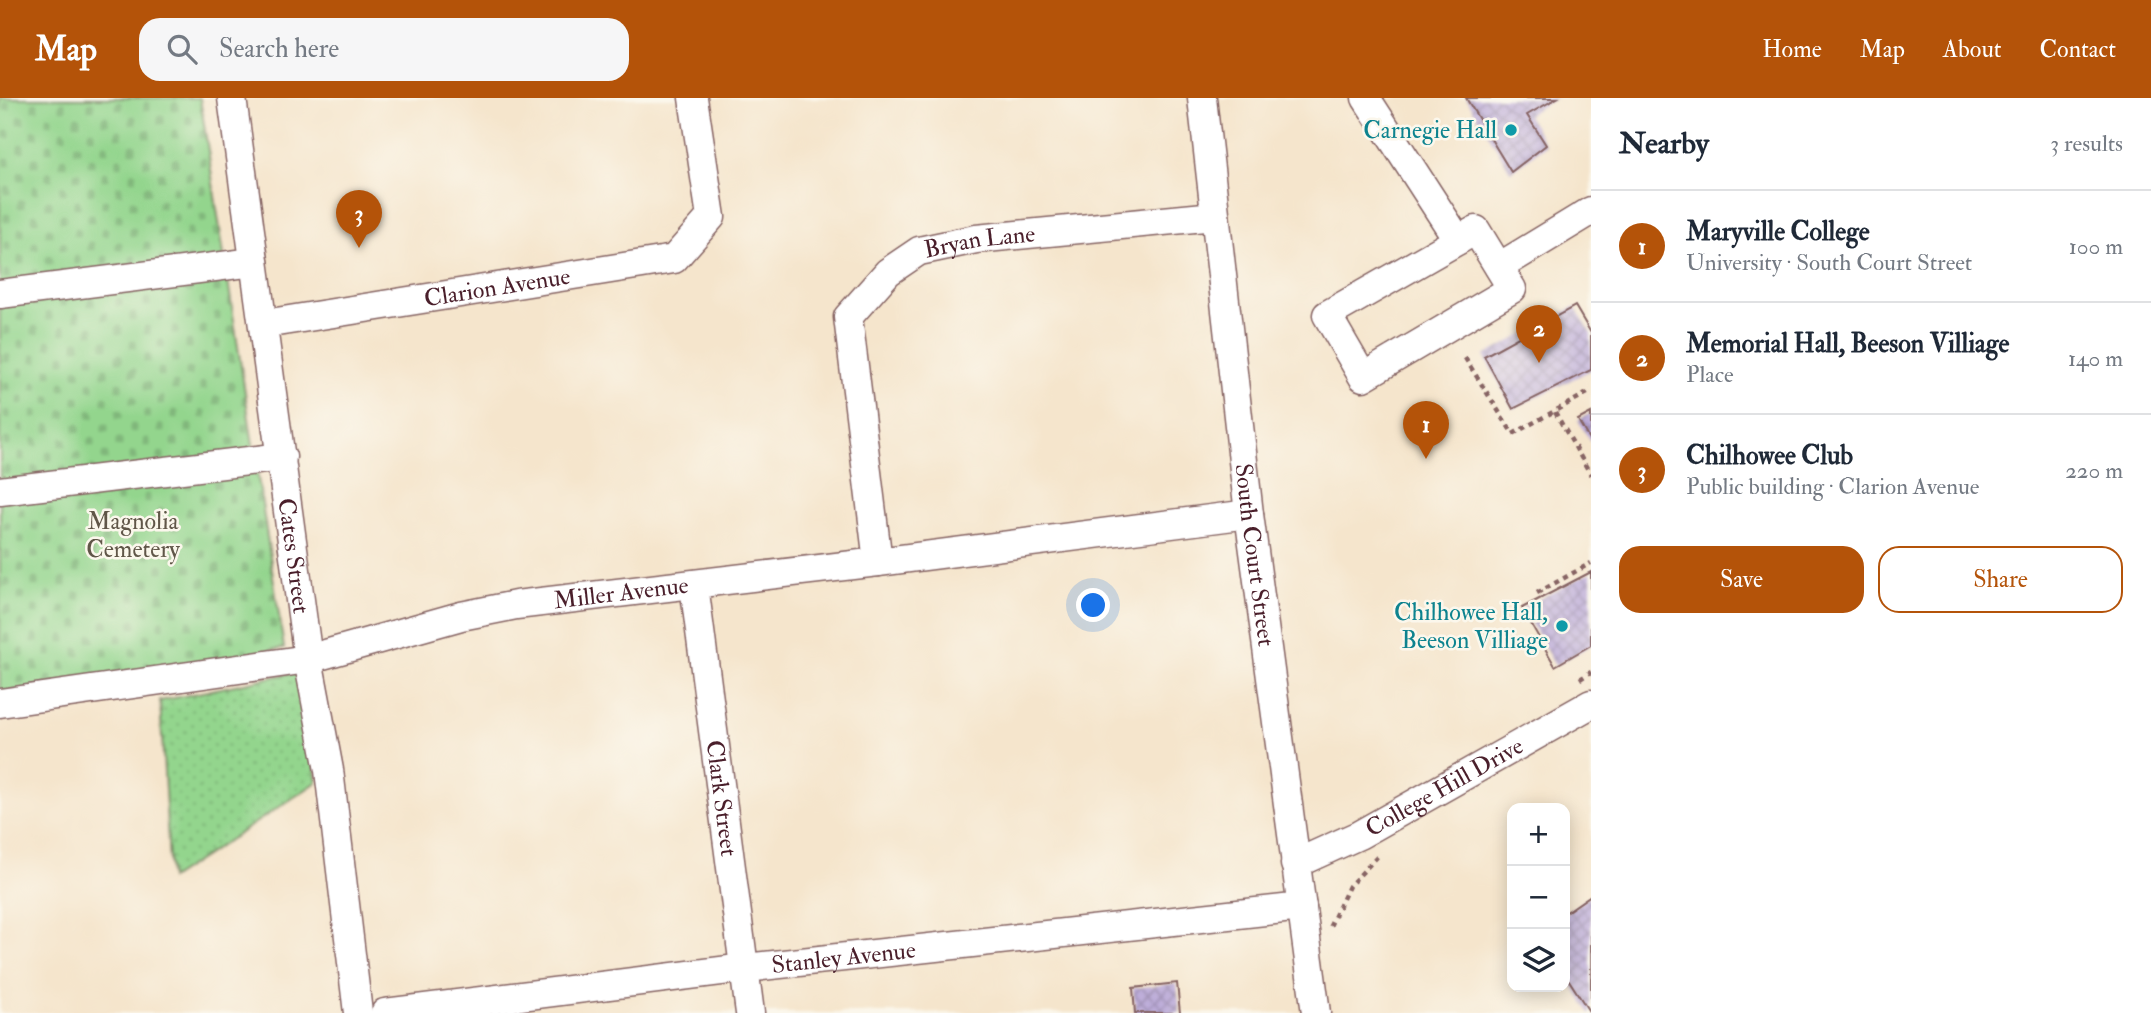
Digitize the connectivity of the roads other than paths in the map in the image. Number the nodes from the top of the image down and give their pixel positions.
1 (232, 98) edge
2 (693, 98) edge
3 (1202, 98) edge
4 (1366, 98) edge
5 (1591, 211) edge
6 (1215, 216) junction
7 (1458, 240) junction
8 (254, 262) junction
9 (1499, 267) junction
10 (0, 295) edge
11 (264, 324) junction
12 (282, 457) junction
13 (0, 491) edge
14 (1249, 514) junction
15 (878, 562) junction
16 (694, 585) junction
17 (308, 659) junction
18 (0, 703) edge
19 (1591, 704) edge
20 (1295, 864) junction
21 (1304, 920) junction
22 (745, 968) junction
23 (358, 1013) edge
24 (385, 1013) edge
25 (750, 1013) edge
26 (1316, 1013) edge

1 - 8 street, Cates Street
2 - 11 street, Clarion Avenue
3 - 6 street, South Court Street
4 - 7 street
5 - 9 street
6 - 14 street, South Court Street
6 - 15 street, Bryan Lane
7 - 9 street
7 - 9 street
8 - 10 street
8 - 11 street, Cates Street
11 - 12 street, Cates Street
12 - 13 street
12 - 17 street, Cates Street
14 - 15 street, Miller Avenue
14 - 20 street, South Court Street
15 - 16 street, Miller Avenue
16 - 17 street, Miller Avenue
16 - 22 street, Clark Street
17 - 18 street, Miller Avenue
17 - 23 street, Cates Street
19 - 20 street, College Hill Drive
20 - 21 street, South Court Street
21 - 22 street, Stanley Avenue
21 - 26 street, South Court Street
22 - 24 street, Stanley Avenue
22 - 25 street, Clark Street

